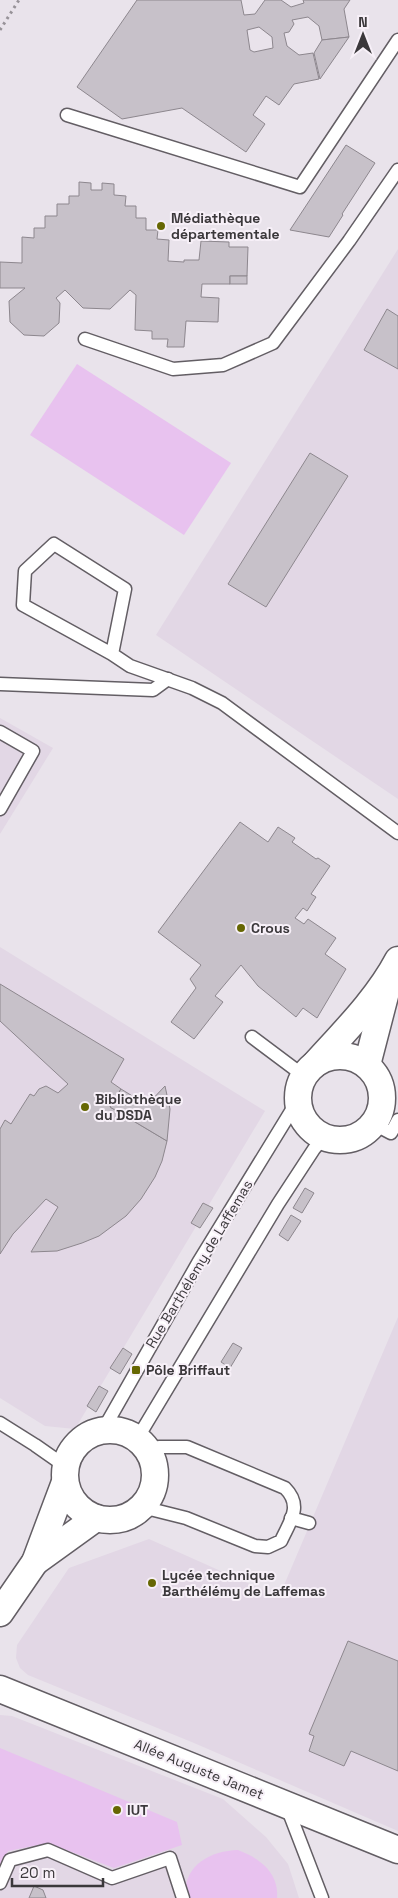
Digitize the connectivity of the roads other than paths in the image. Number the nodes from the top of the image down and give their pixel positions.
1 (398, 40) edge
2 (67, 115) dead end
3 (398, 170) edge
4 (85, 339) dead end
5 (112, 654) junction
6 (168, 679) junction
7 (0, 684) edge
8 (0, 732) edge
9 (0, 809) edge
10 (398, 833) edge
11 (394, 967) edge
12 (252, 1037) dead end
13 (367, 1065) junction
14 (306, 1080) junction
15 (386, 1122) edge
16 (324, 1137) junction
17 (0, 1423) edge
18 (102, 1430) junction
19 (142, 1444) junction
20 (65, 1474) junction
21 (142, 1507) junction
22 (96, 1518) junction
23 (291, 1518) junction
24 (309, 1523) dead end
25 (35, 1562) junction
26 (0, 1613) edge
27 (0, 1689) edge
28 (286, 1804) junction
29 (398, 1850) edge
30 (0, 1883) edge
31 (183, 1898) edge
32 (322, 1898) edge

1 - 2 lane
3 - 4 lane
5 - 5 lane
5 - 6 lane
6 - 7 lane
6 - 10 lane
8 - 9 lane
11 - 13 street, Rue Barthélemy de Laffemas
11 - 14 street, Rue Barthélemy de Laffemas
12 - 14 lane
13 - 14 street
13 - 15 street
14 - 16 street
14 - 18 lane, Rue Barthélemy de Laffemas
15 - 16 street
16 - 19 lane
17 - 20 lane
18 - 19 street
18 - 20 street
19 - 21 street
19 - 23 lane
20 - 22 street
20 - 25 street
21 - 22 street
21 - 23 lane
22 - 25 street
23 - 24 lane
25 - 26 street
27 - 28 street, Allée Auguste Jamet
28 - 29 street, Allée Auguste Jamet
28 - 32 lane
30 - 31 lane

